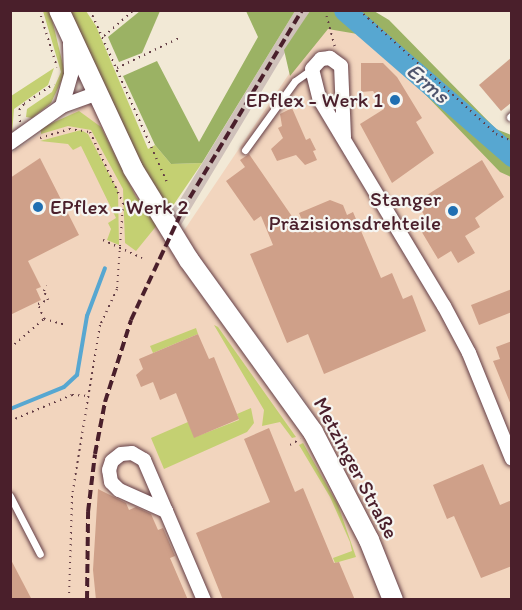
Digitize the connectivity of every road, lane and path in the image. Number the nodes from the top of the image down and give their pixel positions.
1 (39, 10) edge
2 (59, 10) edge
3 (90, 10) edge
4 (134, 10) edge
5 (325, 10) edge
6 (359, 10) edge
7 (69, 31) junction
8 (104, 36) junction
9 (181, 37) dead end
10 (337, 61) junction
11 (117, 68) junction
12 (312, 69) junction
13 (58, 72) dead end
14 (57, 79) dead end
15 (96, 93) junction
16 (62, 106) junction
17 (27, 131) junction
18 (344, 137) junction
19 (512, 141) edge
20 (10, 143) edge
21 (245, 150) dead end
22 (167, 182) dead end
23 (103, 240) dead end
24 (122, 248) junction
25 (142, 258) dead end
26 (46, 285) dead end
27 (44, 319) junction
28 (63, 324) dead end
29 (10, 348) edge
30 (89, 396) junction
31 (10, 421) edge
32 (303, 438) dead end
33 (290, 445) dead end
34 (512, 459) edge
35 (10, 496) edge
36 (166, 511) junction
37 (40, 554) dead end
38 (69, 600) edge
39 (204, 600) edge
40 (393, 600) edge

1 - 13 path
2 - 7 street, Metzinger Straße
3 - 8 path
4 - 8 path
5 - 10 path
6 - 19 path
7 - 15 street, Metzinger Straße
7 - 16 street
8 - 11 path
9 - 11 path
10 - 12 street
10 - 18 street
11 - 22 path
12 - 18 street
12 - 21 lane
14 - 17 path
15 - 16 street
15 - 40 street, Metzinger Straße
16 - 17 street
17 - 20 street
17 - 24 path
18 - 34 street
23 - 24 path
24 - 25 path
24 - 30 path
26 - 27 path
27 - 28 path
27 - 29 path
30 - 31 path
30 - 38 path
32 - 33 path
35 - 37 lane
36 - 36 street
36 - 39 street

